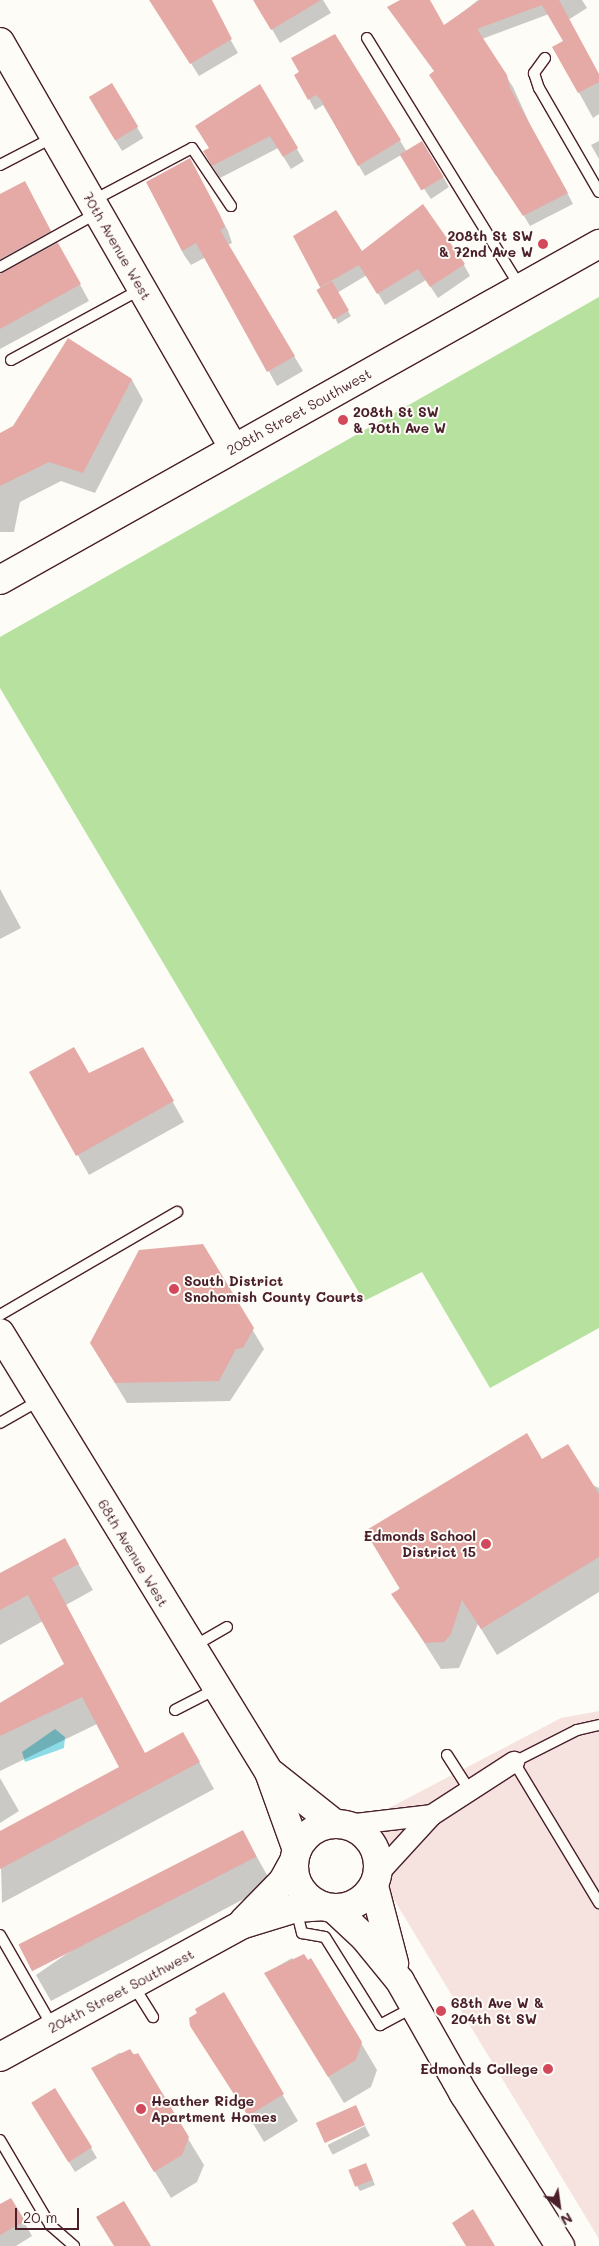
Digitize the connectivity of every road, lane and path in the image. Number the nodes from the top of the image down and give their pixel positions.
1 (367, 38) dead end
2 (0, 42) edge
3 (544, 58) dead end
4 (54, 137) junction
5 (0, 165) edge
6 (599, 192) edge
7 (231, 206) dead end
8 (95, 207) junction
9 (599, 244) edge
10 (0, 267) edge
11 (521, 288) junction
12 (142, 289) junction
13 (11, 360) dead end
14 (234, 449) junction
15 (0, 580) edge
16 (176, 1212) dead end
17 (0, 1314) edge
18 (0, 1333) edge
19 (40, 1400) junction
20 (0, 1423) edge
21 (228, 1627) dead end
22 (191, 1648) junction
23 (216, 1689) junction
24 (175, 1710) dead end
25 (599, 1725) edge
26 (447, 1755) dead end
27 (514, 1762) junction
28 (269, 1772) junction
29 (470, 1791) junction
30 (432, 1815) junction
31 (341, 1825) junction
32 (295, 1855) junction
33 (376, 1880) junction
34 (599, 1903) edge
35 (317, 1908) junction
36 (241, 1924) junction
37 (0, 1935) edge
38 (400, 1981) junction
39 (133, 1985) junction
40 (415, 2007) junction
41 (153, 2017) dead end
42 (53, 2028) junction
43 (0, 2057) edge
44 (0, 2140) edge
45 (74, 2246) edge
46 (560, 2246) edge

1 - 11 lane
2 - 4 street, 70th Avenue West
3 - 6 lane
4 - 5 lane
4 - 8 street, 70th Avenue West
7 - 8 lane
8 - 10 lane
8 - 12 street, 70th Avenue West
9 - 11 street, 208th Street Southwest
11 - 14 street, 208th Street Southwest
12 - 13 lane
12 - 14 street, 70th Avenue West
14 - 15 street, 208th Street Southwest
16 - 17 lane
18 - 19 street, 68th Avenue West
19 - 20 lane
19 - 22 street, 68th Avenue West
21 - 22 lane
22 - 23 street, 68th Avenue West
23 - 24 lane
23 - 28 street, 68th Avenue West
25 - 27 lane
26 - 29 lane
27 - 29 street
27 - 34 lane
28 - 31 street, 68th Avenue West
28 - 32 street, 68th Avenue West
29 - 30 street
30 - 31 street
30 - 33 street
31 - 32 street
31 - 33 street
32 - 35 street
32 - 36 street, 204th Street Southwest
33 - 35 street
33 - 38 street
35 - 36 street, 204th Street Southwest
35 - 38 street
35 - 40 lane
36 - 39 street, 204th Street Southwest
37 - 42 lane
38 - 40 street
39 - 41 lane
39 - 42 street, 204th Street Southwest
40 - 46 street
42 - 43 street, 204th Street Southwest
44 - 45 lane

